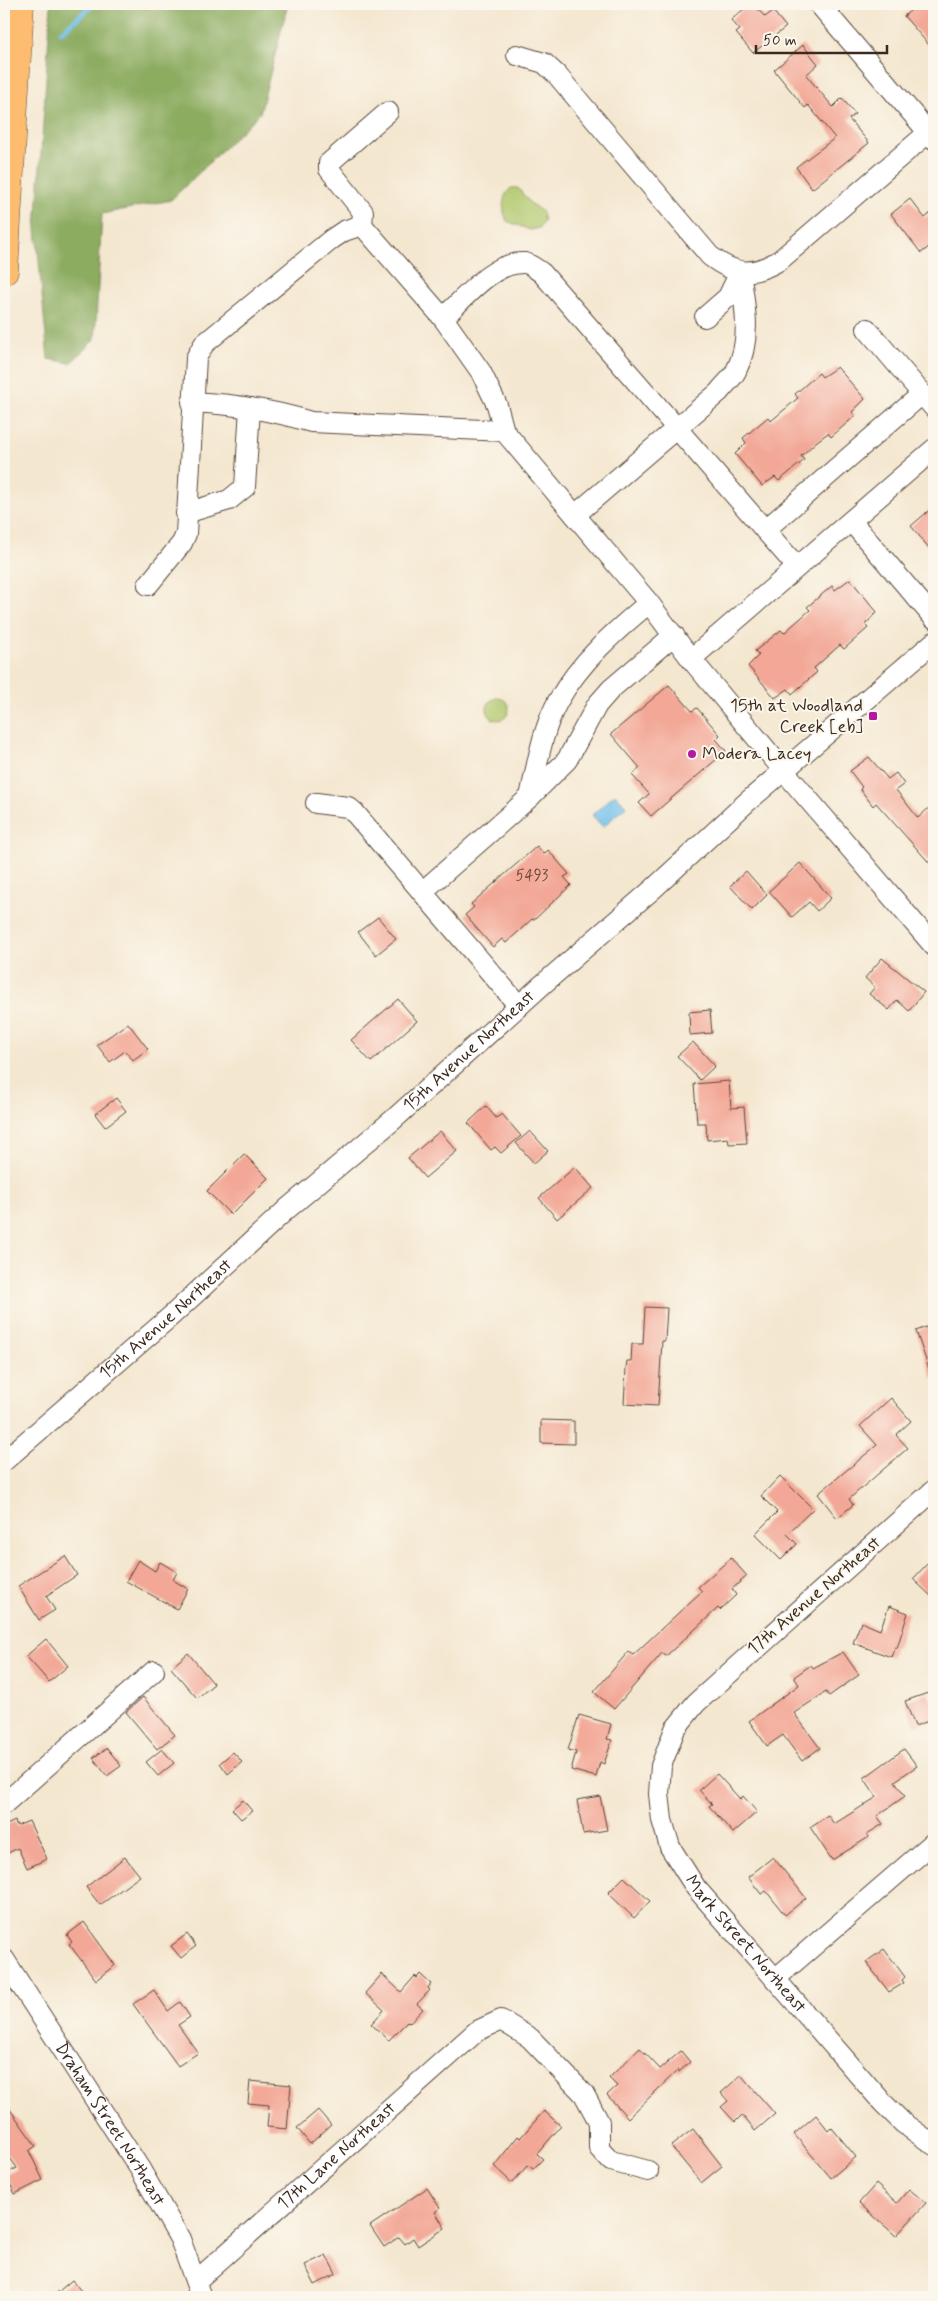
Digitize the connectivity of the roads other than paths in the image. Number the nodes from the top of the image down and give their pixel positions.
1 (20, 4) edge
2 (819, 4) edge
3 (517, 55) dead end
4 (388, 112) dead end
5 (931, 135) edge
6 (362, 225) junction
7 (4, 272) edge
8 (740, 272) junction
9 (705, 317) dead end
10 (443, 318) junction
11 (867, 330) dead end
12 (928, 401) edge
13 (192, 402) junction
14 (250, 408) junction
15 (677, 427) junction
16 (504, 432) junction
17 (934, 449) edge
18 (186, 513) junction
19 (575, 515) junction
20 (851, 521) junction
21 (765, 530) junction
22 (797, 567) junction
23 (148, 585) dead end
24 (649, 603) junction
25 (934, 618) edge
26 (674, 635) junction
27 (934, 642) edge
28 (692, 659) junction
29 (784, 771) junction
30 (530, 797) junction
31 (316, 803) dead end
32 (422, 892) junction
33 (934, 946) edge
34 (519, 1006) junction
35 (4, 1460) edge
36 (934, 1490) edge
37 (154, 1671) dead end
38 (696, 1703) joint
39 (4, 1804) edge
40 (934, 1842) edge
41 (4, 1959) edge
42 (775, 1979) junction
43 (934, 2145) edge
44 (648, 2171) dead end
45 (199, 2289) edge

1 - 7 highway
2 - 5 street
3 - 8 street
4 - 6 street
5 - 8 street
6 - 10 street
6 - 13 street
8 - 9 street
8 - 15 street
10 - 15 street
10 - 16 street
11 - 12 street
12 - 21 street
13 - 14 street
13 - 18 street
14 - 16 street
14 - 18 street
15 - 19 street
15 - 21 street
16 - 19 street
17 - 20 street
18 - 23 street
19 - 24 street
20 - 22 street
20 - 25 street
21 - 22 street
22 - 28 street
24 - 26 street
24 - 30 street
26 - 28 street
26 - 30 street
27 - 29 street, 15th Avenue Northeast
28 - 29 street
29 - 33 street
29 - 34 street, 15th Avenue Northeast
30 - 32 street
31 - 32 street
32 - 34 street
34 - 35 street, 15th Avenue Northeast
36 - 38 street, 17th Avenue Northeast
37 - 39 street
38 - 42 street, Mark Street Northeast
40 - 42 street
41 - 45 street, Draham Street Northeast
42 - 43 street, Mark Street Northeast
44 - 45 street, 17th Lane Northeast

